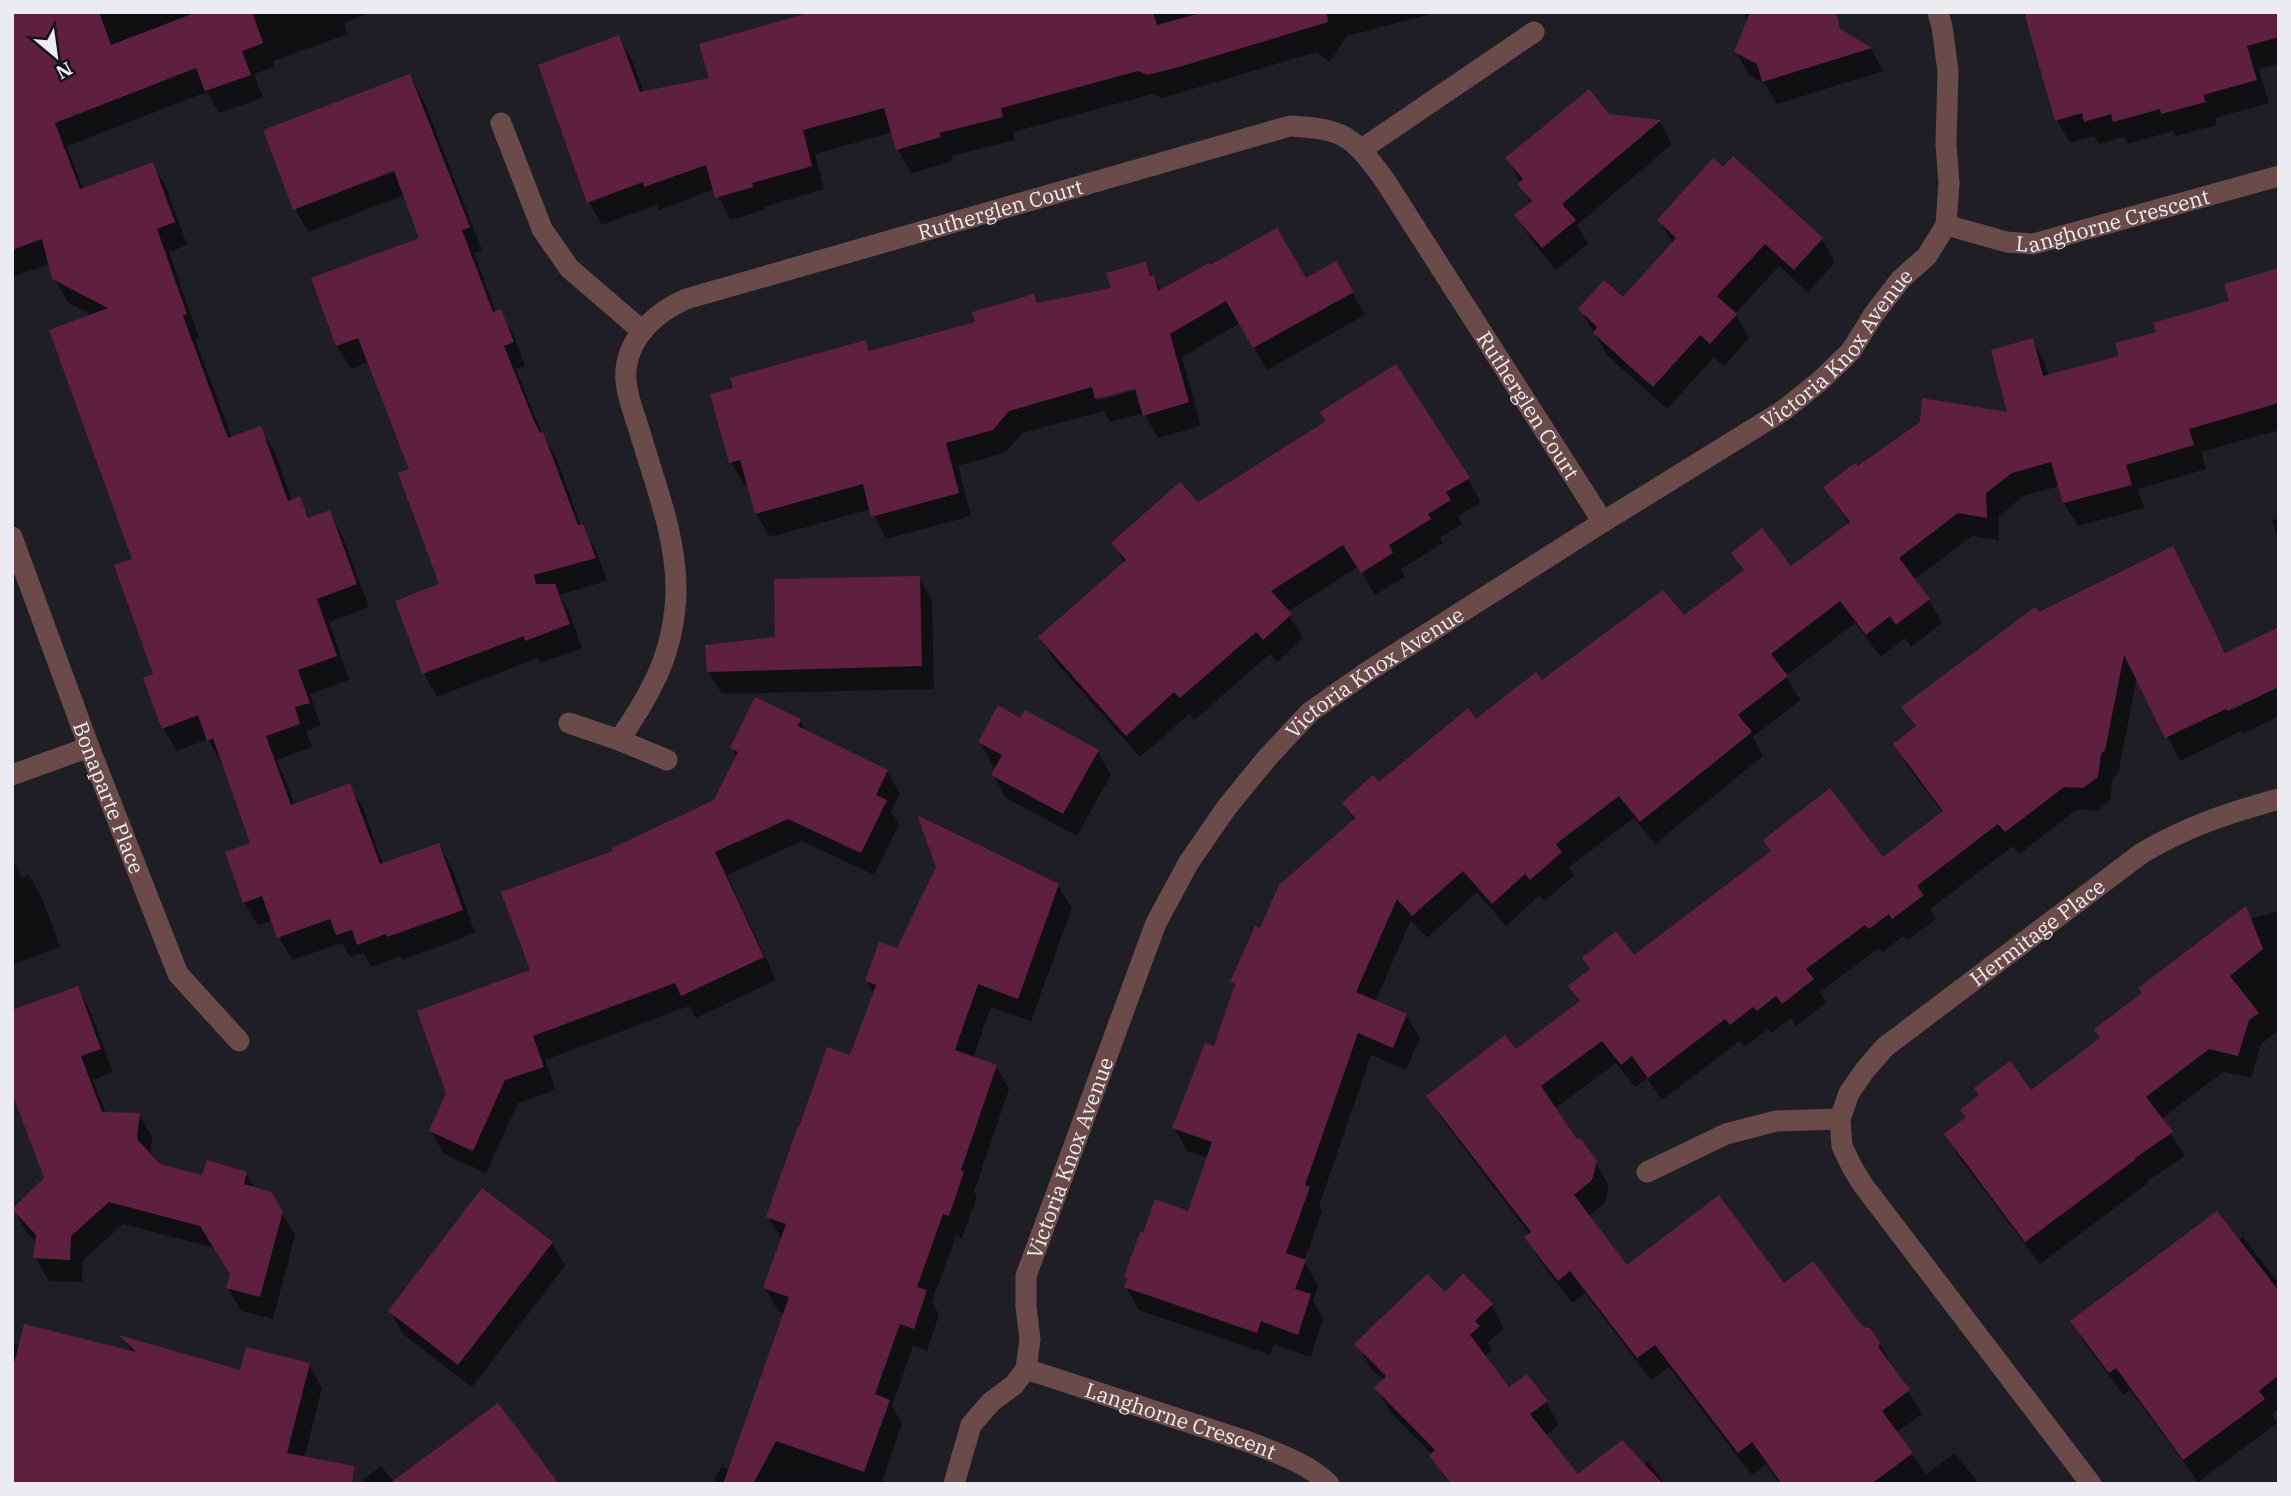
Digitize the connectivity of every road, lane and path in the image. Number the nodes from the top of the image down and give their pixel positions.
1 (1938, 12) edge
2 (1534, 32) dead end
3 (501, 123) dead end
4 (1362, 149) junction
5 (2279, 176) edge
6 (1946, 225) junction
7 (641, 330) junction
8 (1602, 522) junction
9 (12, 537) edge
10 (569, 723) dead end
11 (619, 740) junction
12 (89, 747) junction
13 (667, 760) dead end
14 (12, 775) edge
15 (2279, 799) edge
16 (239, 1041) dead end
17 (1840, 1119) junction
18 (1647, 1172) dead end
19 (1026, 1369) junction
20 (954, 1484) edge
21 (1329, 1484) edge
22 (2091, 1484) edge

1 - 6 street, Victoria Knox Avenue
2 - 4 street
3 - 7 street
4 - 7 street, Rutherglen Court
4 - 8 street, Rutherglen Court
5 - 6 street, Langhorne Crescent
6 - 8 street, Victoria Knox Avenue
7 - 11 street
8 - 19 street, Victoria Knox Avenue
9 - 12 street, Bonaparte Place
10 - 11 street
11 - 13 street
12 - 14 street
12 - 16 street, Bonaparte Place
15 - 17 street, Hermitage Place
17 - 18 street
17 - 22 street
19 - 20 street
19 - 21 street, Langhorne Crescent

